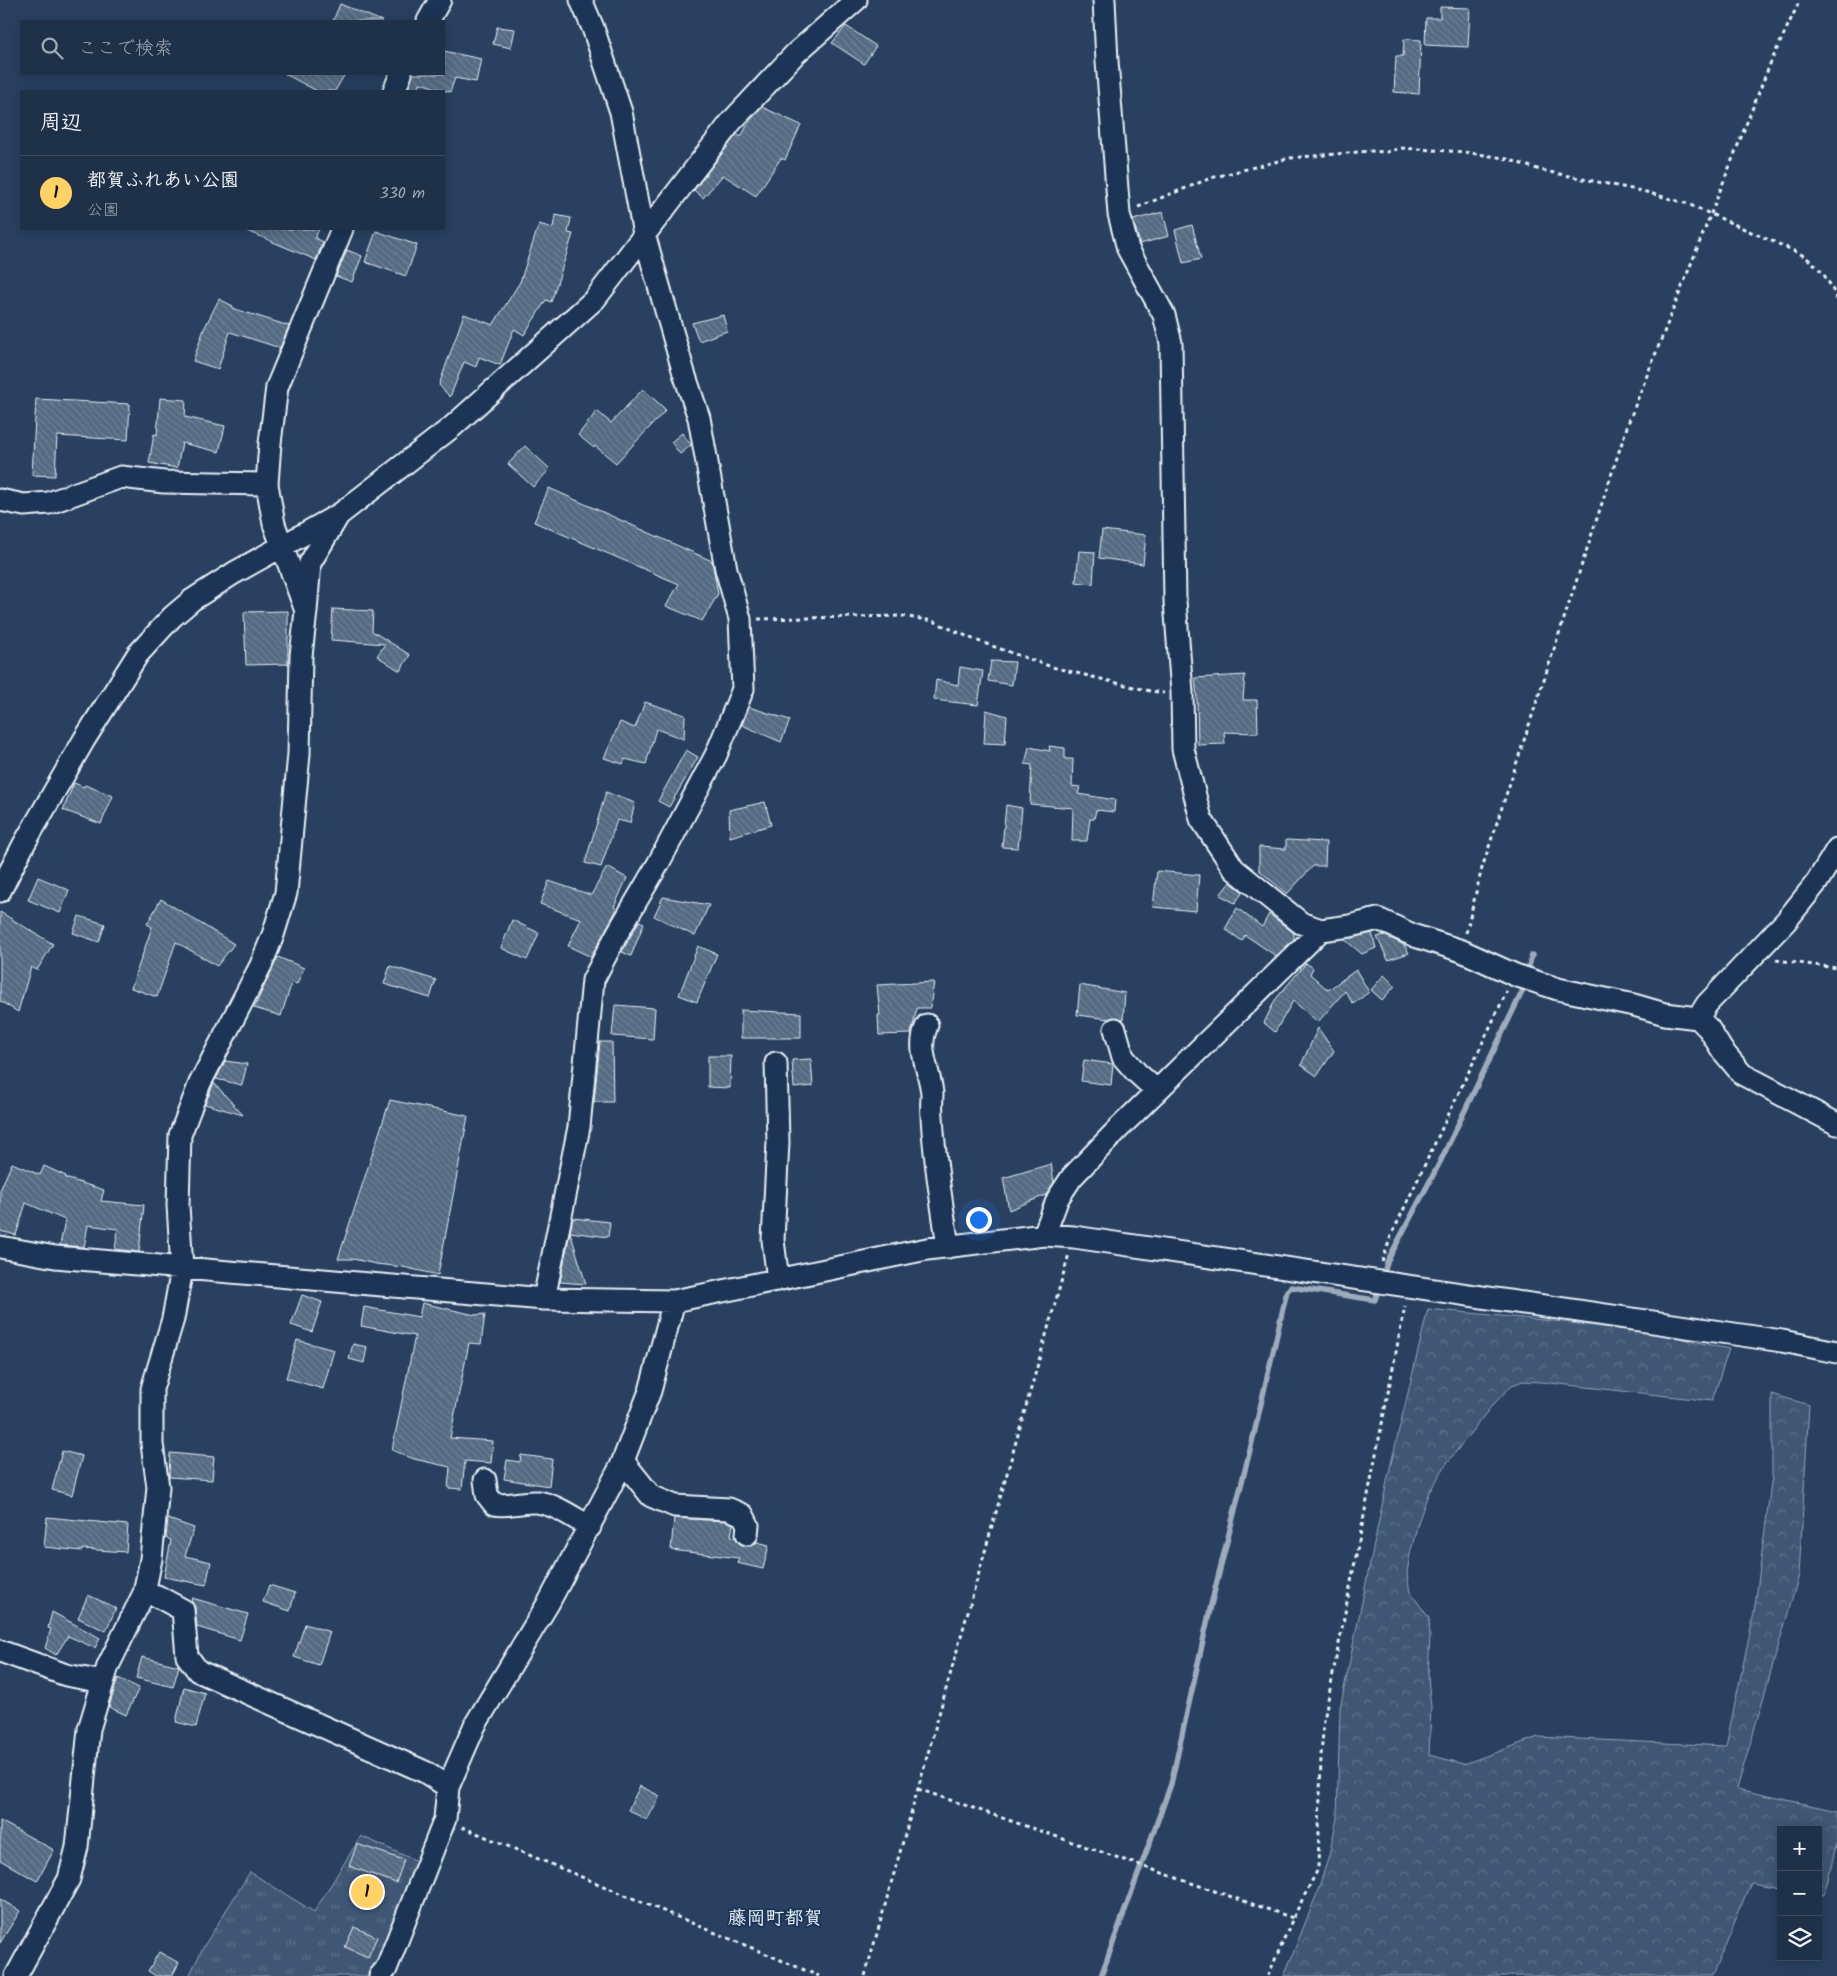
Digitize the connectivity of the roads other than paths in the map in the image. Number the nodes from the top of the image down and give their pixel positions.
1 (440, 0) edge
2 (581, 0) edge
3 (856, 0) edge
4 (1104, 0) edge
5 (429, 20) edge
6 (401, 75) edge
7 (394, 90) edge
8 (342, 230) edge
9 (644, 234) junction
10 (267, 484) junction
11 (0, 500) edge
12 (340, 514) junction
13 (281, 548) junction
14 (306, 612) junction
15 (1837, 849) edge
16 (0, 891) edge
17 (1321, 930) junction
18 (1698, 1018) junction
19 (926, 1025) dead end
20 (1115, 1029) dead end
21 (776, 1063) dead end
22 (1157, 1091) junction
23 (1837, 1124) edge
24 (1044, 1235) junction
25 (0, 1246) edge
26 (948, 1247) junction
27 (182, 1269) junction
28 (778, 1280) junction
29 (544, 1299) junction
30 (674, 1301) junction
31 (1837, 1352) edge
32 (623, 1461) junction
33 (485, 1480) dead end
34 (590, 1527) junction
35 (747, 1534) dead end
36 (144, 1593) junction
37 (0, 1651) edge
38 (103, 1682) junction
39 (448, 1787) junction
40 (16, 1976) edge
41 (380, 1976) edge

1 - 5 street
2 - 9 street
3 - 9 street
4 - 17 street
6 - 7 street
8 - 10 street
9 - 12 street
9 - 29 street
10 - 11 street
10 - 13 street
12 - 13 street
12 - 14 street
13 - 14 street
13 - 16 street
14 - 27 street
15 - 18 street
17 - 18 street
17 - 22 street
18 - 23 street
19 - 26 street
20 - 22 street
21 - 28 street
22 - 24 street
24 - 26 street
24 - 31 street
25 - 27 street
26 - 28 street
27 - 29 street
27 - 36 street
28 - 30 street
29 - 30 street
30 - 32 street
32 - 34 street
32 - 35 street
33 - 34 street
34 - 39 street
36 - 38 street
36 - 39 street
37 - 38 street
38 - 40 street
39 - 41 street

